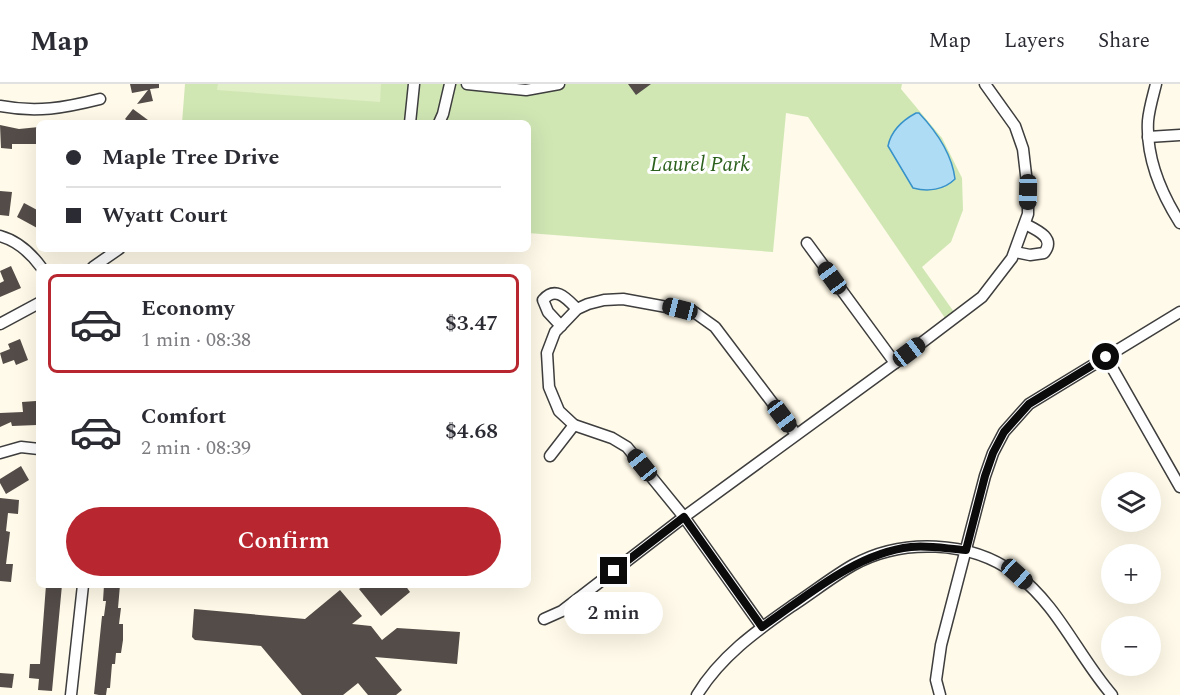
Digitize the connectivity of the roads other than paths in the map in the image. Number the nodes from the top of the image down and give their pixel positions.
1 (414, 84) edge
2 (450, 84) edge
3 (467, 84) edge
4 (559, 84) edge
5 (986, 84) edge
6 (1155, 84) edge
7 (100, 99) dead end
8 (0, 106) edge
9 (410, 120) edge
10 (440, 120) edge
11 (1180, 135) edge
12 (1148, 137) junction
13 (1180, 223) edge
14 (1025, 224) junction
15 (0, 236) edge
16 (807, 243) dead end
17 (115, 252) edge
18 (1015, 252) junction
19 (39, 264) edge
20 (97, 264) edge
21 (36, 305) edge
22 (577, 309) junction
23 (1180, 312) edge
24 (0, 324) edge
25 (561, 326) junction
26 (1106, 357) junction
27 (895, 363) junction
28 (574, 424) junction
29 (796, 434) junction
30 (36, 449) edge
31 (0, 453) edge
32 (550, 456) dead end
33 (1180, 487) edge
34 (684, 517) junction
35 (966, 550) junction
36 (83, 588) edge
37 (544, 619) dead end
38 (762, 627) junction
39 (71, 695) edge
40 (697, 695) edge
41 (940, 695) edge
42 (1112, 695) edge

1 - 9 street
2 - 10 street
3 - 4 street
5 - 14 street
6 - 12 street
7 - 8 street
11 - 12 street
12 - 13 street
14 - 18 street
14 - 18 street
15 - 19 street
16 - 27 street
17 - 20 street
18 - 27 street
21 - 24 street
22 - 25 street
22 - 25 street
22 - 29 street
23 - 26 street
25 - 28 street
26 - 33 street
26 - 35 street
27 - 29 street
28 - 32 street
28 - 34 street
29 - 34 street
30 - 31 street
34 - 37 street
34 - 38 street
35 - 38 street
35 - 41 street
35 - 42 street
36 - 39 street
38 - 40 street

